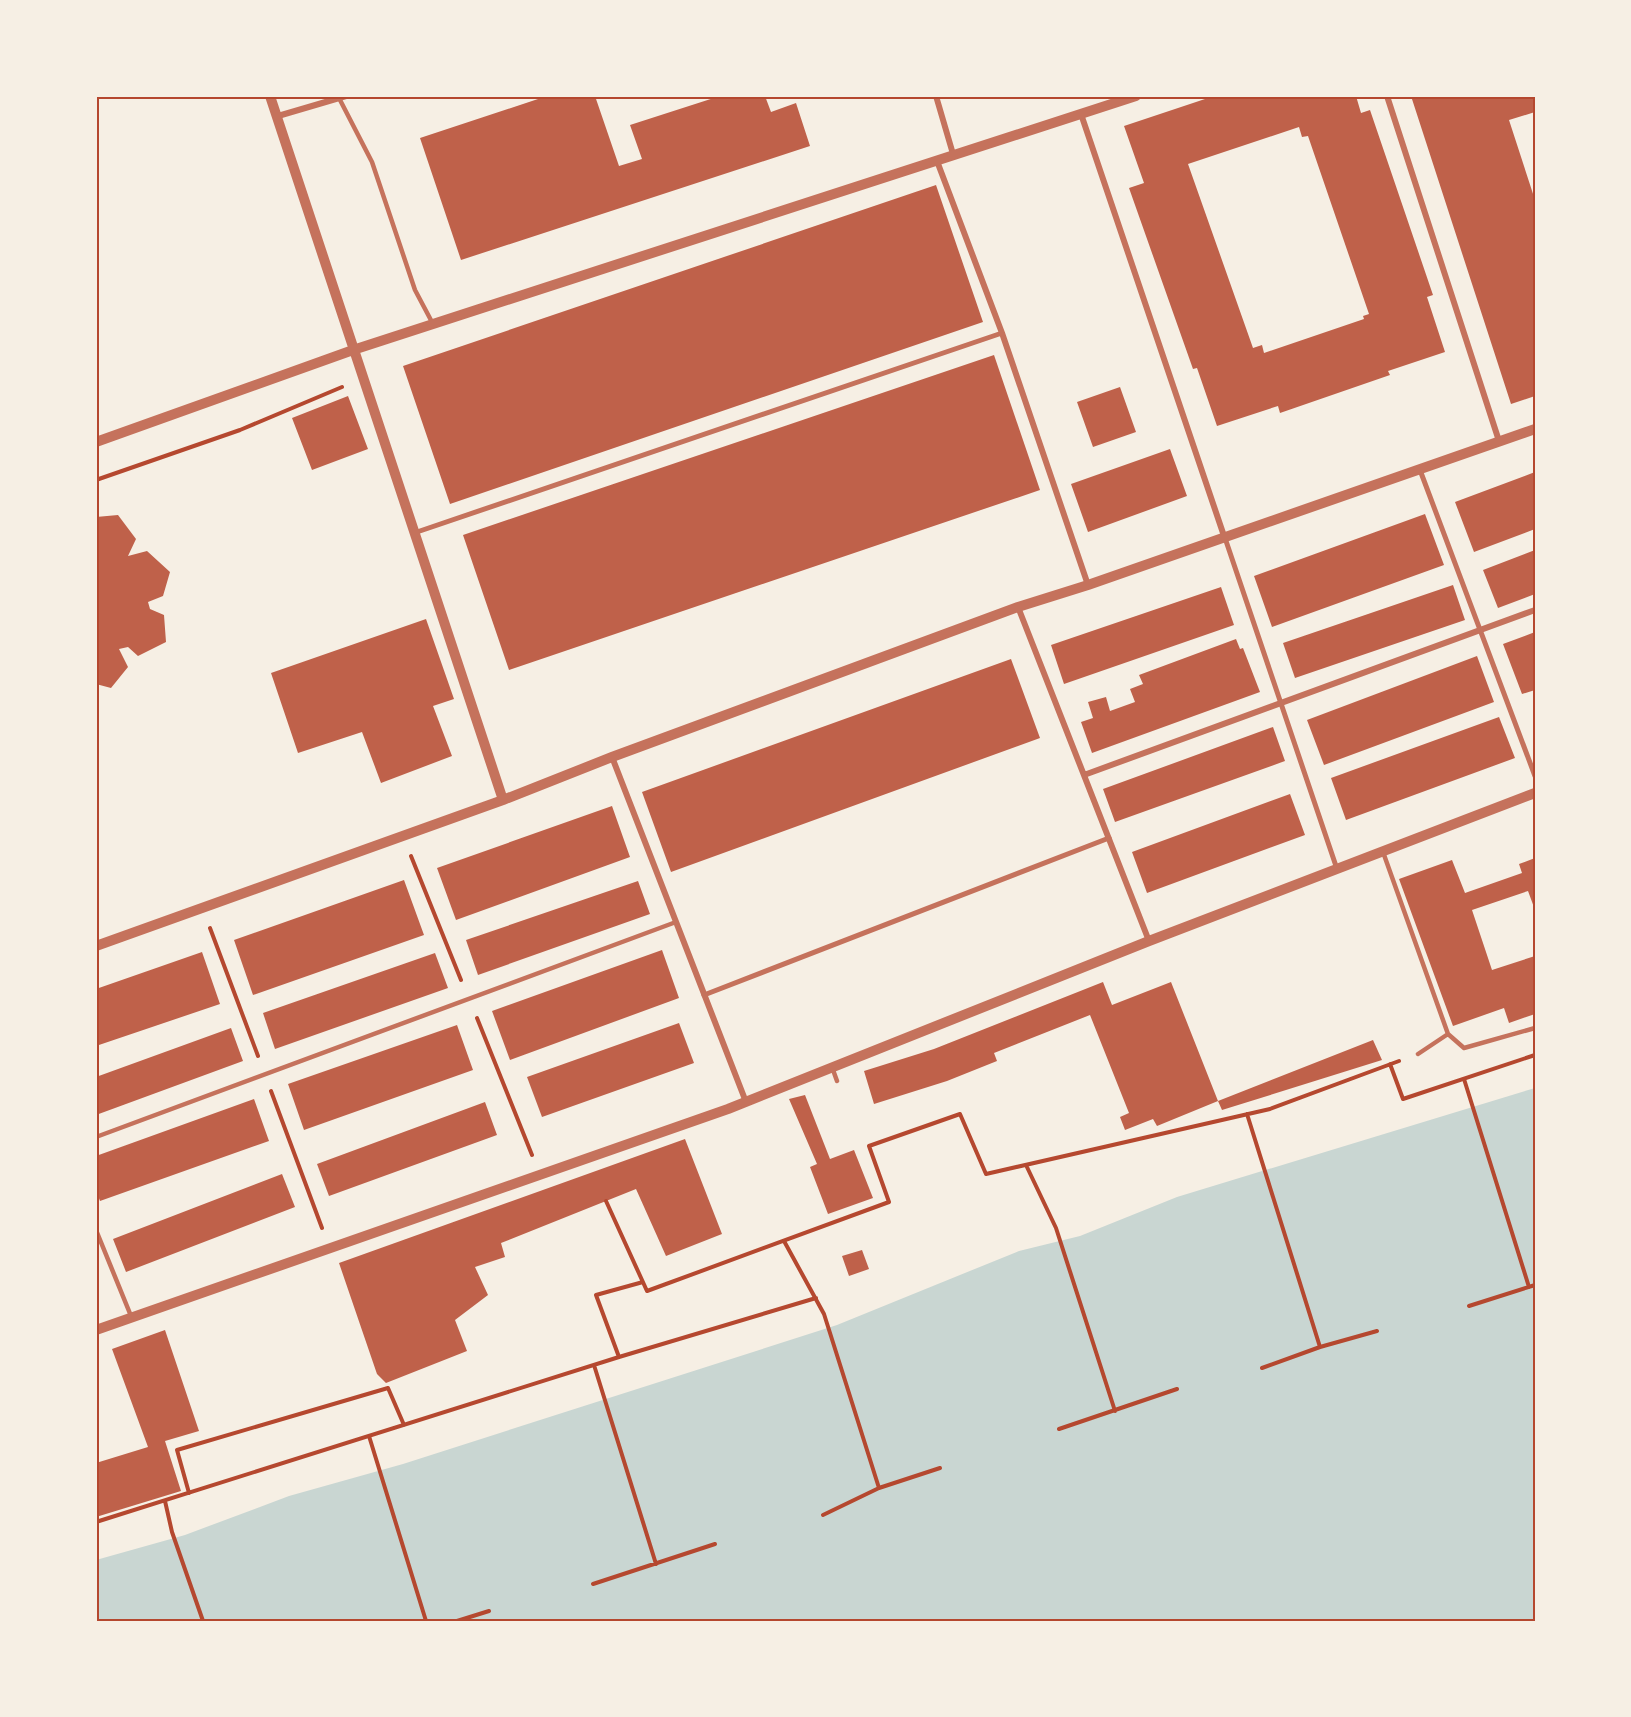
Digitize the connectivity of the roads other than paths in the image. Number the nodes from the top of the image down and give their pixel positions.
1 (270, 96) edge
2 (936, 96) edge
3 (1136, 96) edge
4 (1387, 96) edge
5 (342, 97) edge
6 (1081, 114) junction
7 (278, 116) junction
8 (953, 154) junction
9 (937, 161) junction
10 (433, 324) junction
11 (1002, 333) junction
12 (353, 350) junction
13 (1535, 429) edge
14 (1500, 441) junction
15 (96, 442) edge
16 (1420, 468) junction
17 (414, 533) junction
18 (1224, 536) junction
19 (1088, 585) junction
20 (1018, 607) junction
21 (1535, 610) edge
22 (1480, 629) junction
23 (1281, 703) junction
24 (612, 757) junction
25 (1084, 775) junction
26 (1535, 776) edge
27 (1535, 793) edge
28 (503, 800) junction
29 (1109, 838) junction
30 (1383, 852) junction
31 (1337, 869) junction
32 (676, 922) junction
33 (1149, 941) junction
34 (96, 946) edge
35 (704, 995) junction
36 (1535, 1029) edge
37 (1448, 1034) junction
38 (1418, 1053) road end
39 (832, 1067) junction
40 (837, 1082) dead end
41 (746, 1102) junction
42 (96, 1137) edge
43 (96, 1230) edge
44 (131, 1318) junction
45 (96, 1330) edge

1 - 7 street
2 - 8 street
3 - 6 street
4 - 14 street
5 - 7 street
5 - 10 lane
6 - 8 street
6 - 18 street
7 - 12 street
8 - 9 street
9 - 10 street
9 - 11 street
10 - 12 street
11 - 17 street
11 - 19 street
12 - 15 street
12 - 17 street
13 - 14 street
14 - 16 street
16 - 18 street
16 - 22 street
17 - 28 street
18 - 19 street
18 - 23 street
19 - 20 street
20 - 24 street
20 - 25 street
21 - 22 street
22 - 23 street
22 - 26 street
23 - 25 street
23 - 31 street
24 - 28 street
24 - 32 street
25 - 29 street
27 - 30 street
28 - 34 street
29 - 33 street
29 - 35 street
30 - 31 street
30 - 37 lane
31 - 33 street
32 - 35 street
32 - 42 lane
33 - 39 street
35 - 41 street
36 - 37 lane
37 - 38 lane
39 - 40 lane
39 - 41 street
41 - 44 street
43 - 44 lane
44 - 45 street

